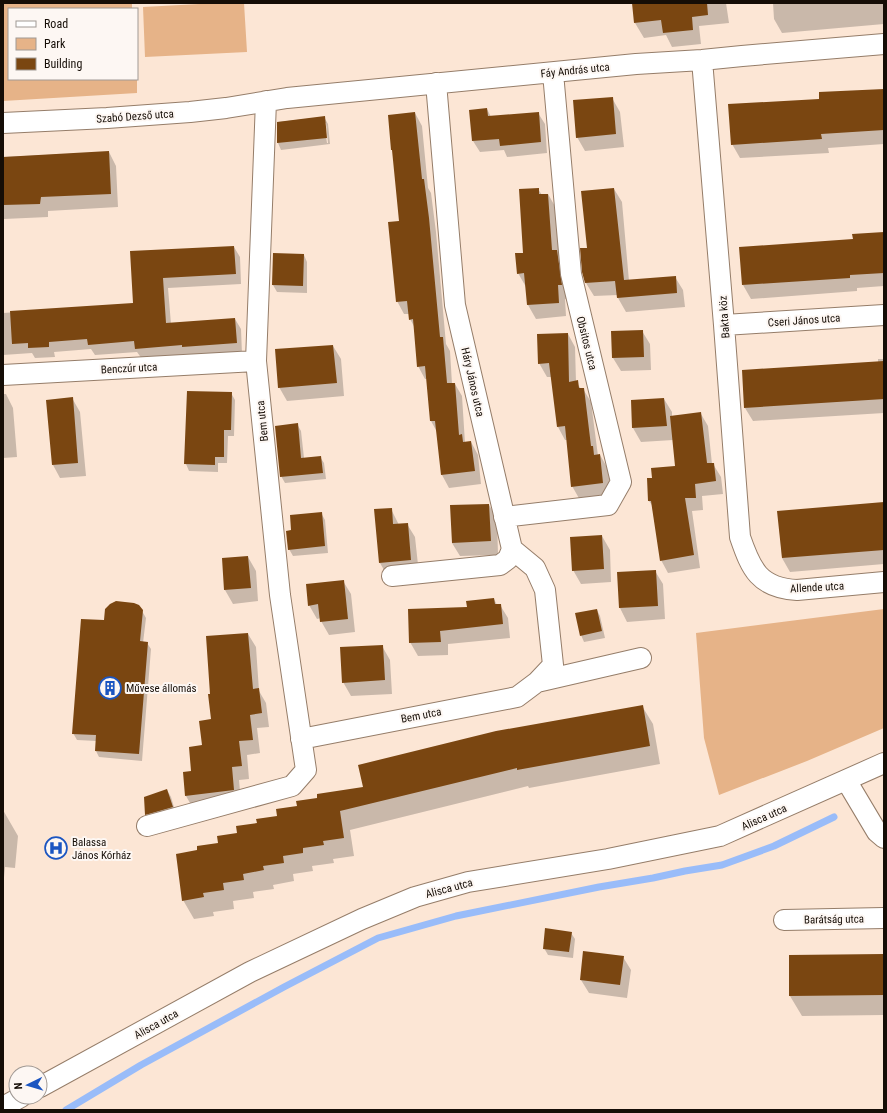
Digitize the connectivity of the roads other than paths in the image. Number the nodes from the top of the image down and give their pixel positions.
1 (884, 44) edge
2 (702, 60) junction
3 (553, 73) junction
4 (436, 83) junction
5 (266, 101) junction
6 (3, 123) edge
7 (884, 315) edge
8 (724, 325) junction
9 (256, 361) junction
10 (3, 375) edge
11 (504, 516) junction
12 (512, 549) junction
13 (756, 571) joint
14 (392, 576) dead end
15 (884, 582) edge
16 (641, 658) dead end
17 (537, 682) junction
18 (301, 739) junction
19 (884, 763) edge
20 (846, 780) junction
21 (147, 826) dead end
22 (884, 838) edge
23 (884, 918) edge
24 (784, 920) dead end
25 (48, 1083) edge

1 - 2 street, Fáy András utca
2 - 3 street, Fáy András utca
2 - 8 street, Bakta köz
3 - 4 street, Fáy András utca
3 - 11 street, Obsitos utca
4 - 5 street, Fáy András utca
4 - 11 street, Háry János utca
5 - 6 street, Szabó Dezső utca
5 - 9 street, Bem utca
7 - 8 street, Cseri János utca
8 - 13 street, Bakta köz
9 - 10 street, Benczúr utca
9 - 18 street, Bem utca
11 - 12 street, Háry János utca
12 - 14 street
12 - 17 street, Bem utca
13 - 15 street, Allende utca
16 - 17 street, Bem utca
17 - 18 street, Bem utca
18 - 21 street, Bem utca
19 - 20 street, Alisca utca
20 - 22 street
20 - 25 street, Alisca utca
23 - 24 street, Barátság utca

